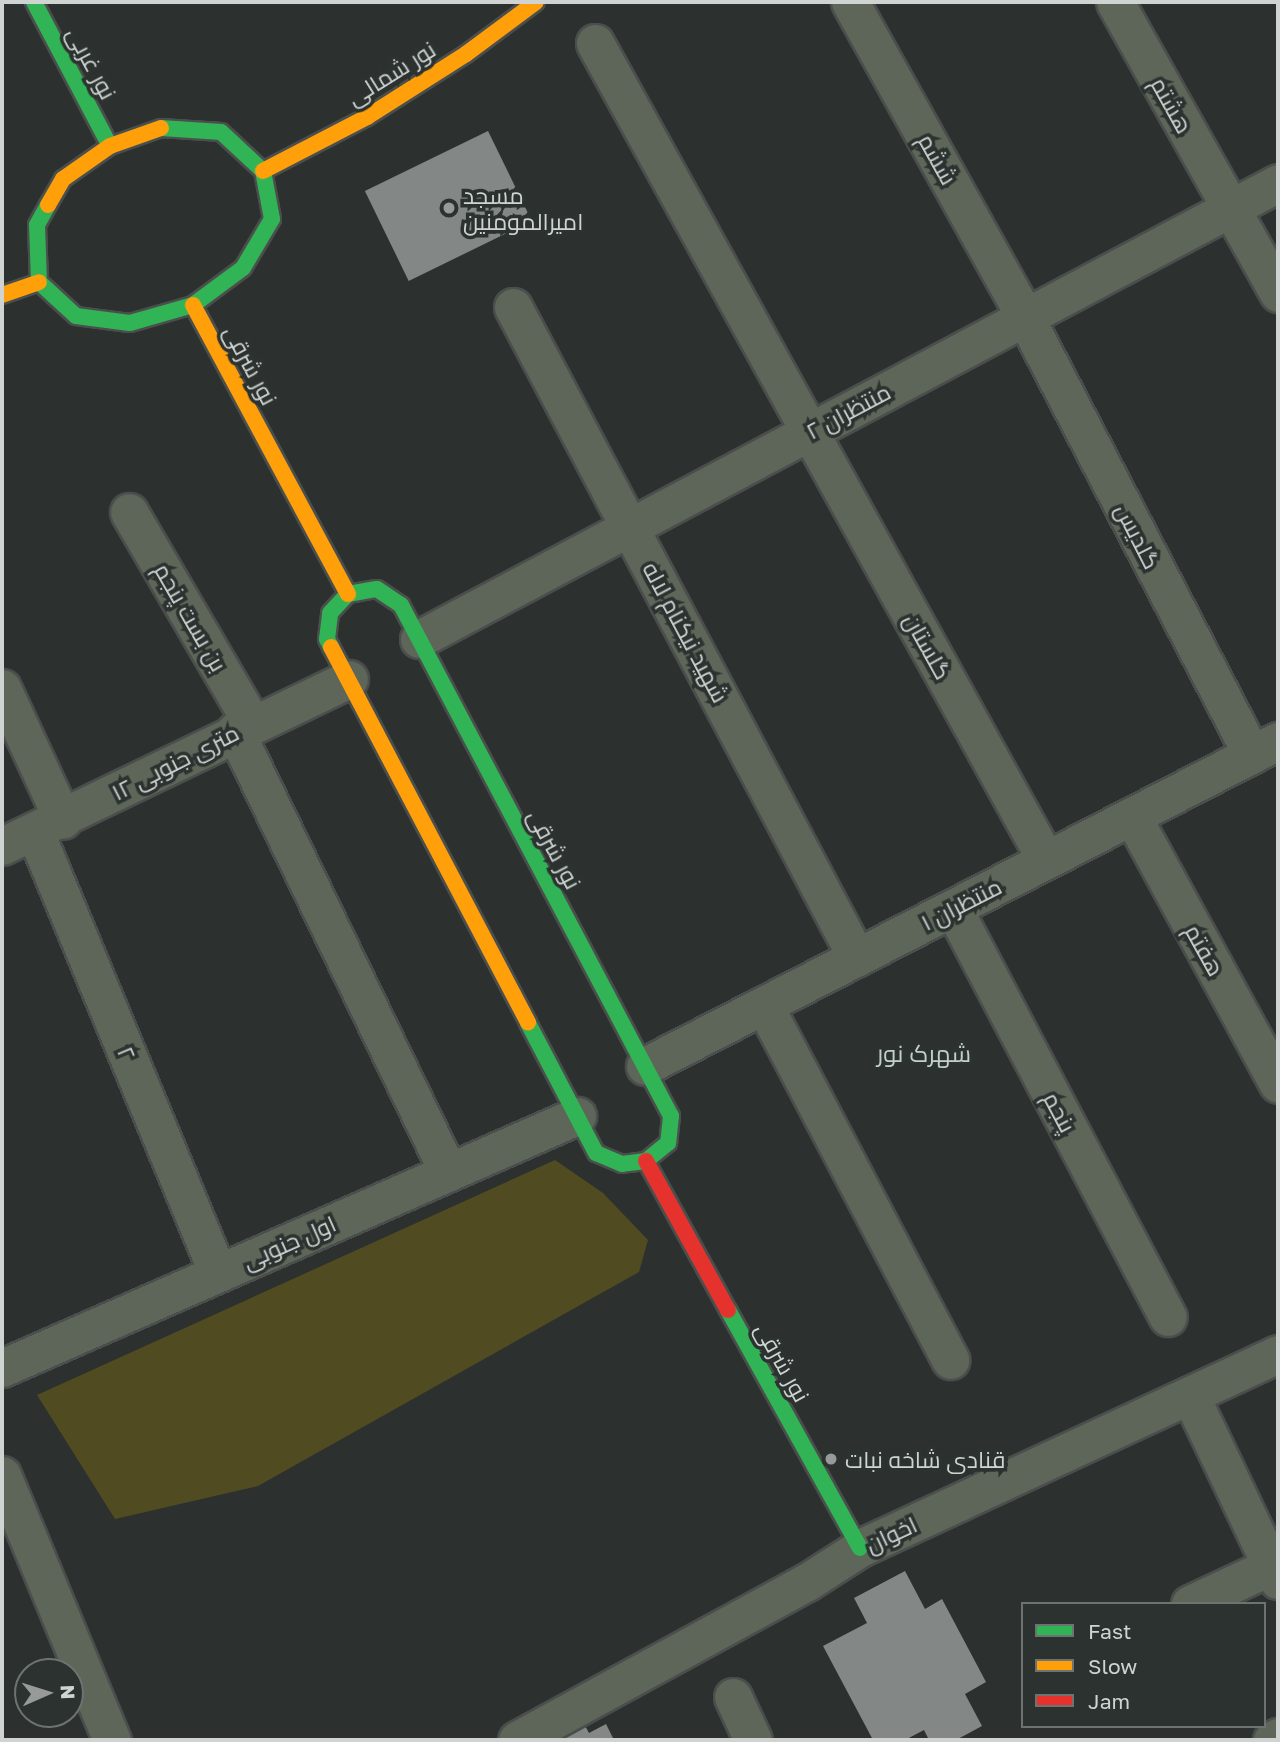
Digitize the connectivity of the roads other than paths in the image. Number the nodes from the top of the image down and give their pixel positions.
1 (34, 2) edge
2 (536, 2) edge
3 (850, 2) edge
4 (1115, 2) edge
5 (595, 43) dead end
6 (110, 146) junction
7 (263, 171) junction
8 (1278, 183) edge
9 (1230, 208) junction
10 (39, 282) junction
11 (1278, 293) edge
12 (2, 295) edge
13 (193, 305) junction
14 (513, 307) dead end
15 (1025, 317) junction
16 (810, 431) junction
17 (129, 512) dead end
18 (631, 526) junction
19 (348, 594) junction
20 (419, 639) junction
21 (349, 679) junction
22 (2, 688) edge
23 (244, 727) junction
24 (1265, 748) edge
25 (1132, 816) junction
26 (49, 826) junction
27 (2, 846) edge
28 (1046, 860) junction
29 (953, 908) junction
30 (857, 958) junction
31 (764, 1005) junction
32 (645, 1066) junction
33 (1278, 1084) edge
34 (577, 1116) junction
35 (646, 1161) junction
36 (448, 1172) junction
37 (218, 1273) junction
38 (1168, 1317) dead end
39 (1278, 1354) edge
40 (950, 1360) dead end
41 (2, 1368) edge
42 (1190, 1395) junction
43 (2, 1475) edge
44 (860, 1548) junction
45 (1275, 1573) edge
46 (1195, 1602) edge
47 (733, 1697) dead end
48 (1278, 1737) edge
49 (112, 1740) edge
50 (517, 1740) edge
51 (753, 1740) edge
52 (1272, 1740) edge

1 - 6 street, نور غربی
2 - 7 street, نور شمالی
3 - 15 street, ششم
4 - 9 street, هشتم
5 - 16 street, گلستان
6 - 7 street
6 - 10 street
7 - 13 street
8 - 9 street, منتظران ۲
9 - 11 street, هشتم
9 - 15 street, منتظران ۲
10 - 12 street
10 - 13 street
13 - 19 street, نور شرقی
14 - 18 street, شهید نیکنام لاله
15 - 16 street, منتظران ۲
15 - 24 street, گلدیس
16 - 18 street, منتظران ۲
16 - 28 street, گلستان
17 - 23 street, بن بست پنجم
18 - 20 street, منتظران ۲
18 - 30 street, شهید نیکنام لاله
19 - 20 street, نور شرقی
19 - 21 street
20 - 32 street, نور شرقی
21 - 23 street, ۱۲ متری جنوبی
21 - 34 street
22 - 26 street, ۲
23 - 26 street, ۱۲ متری جنوبی
23 - 36 street, بن بست پنجم
24 - 25 street, منتظران ۱
25 - 28 street, منتظران ۱
25 - 33 street, هفتم
26 - 27 street, ۱۲ متری جنوبی
26 - 37 street, ۲
28 - 29 street, منتظران ۱
29 - 30 street, منتظران ۱
29 - 38 street, پنجم
30 - 31 street, منتظران ۱
31 - 32 street, منتظران ۱
31 - 40 street
32 - 35 street, نور شرقی
34 - 35 street
34 - 36 street, اول جنوبی
35 - 44 street, نور شرقی
36 - 37 street, اول جنوبی
37 - 41 street, اول جنوبی
39 - 42 street, اخوان
42 - 44 street, اخوان
42 - 45 street
43 - 49 street
44 - 50 street, اخوان
45 - 46 street
47 - 51 street
48 - 52 street

